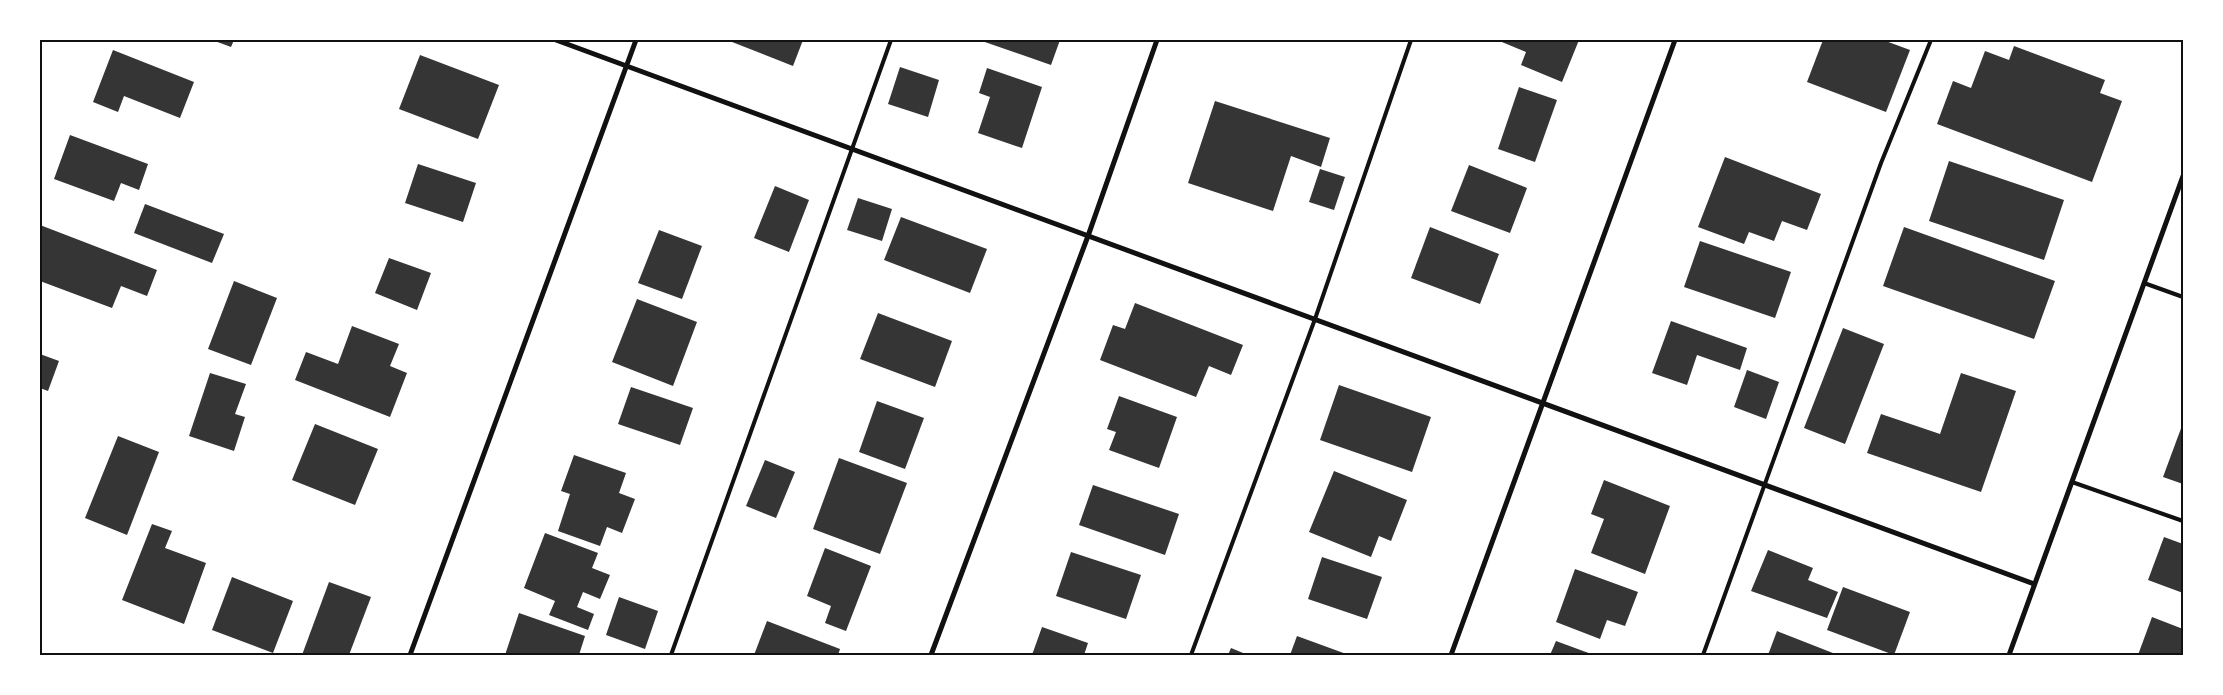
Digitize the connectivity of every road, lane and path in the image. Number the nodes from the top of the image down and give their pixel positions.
1 (556, 40) edge
2 (636, 40) edge
3 (891, 40) edge
4 (1157, 40) edge
5 (1411, 40) edge
6 (1675, 40) edge
7 (1930, 40) edge
8 (627, 66) junction
9 (852, 149) junction
10 (2183, 176) edge
11 (1088, 236) junction
12 (2144, 282) junction
13 (2183, 297) edge
14 (1314, 319) junction
15 (1543, 403) junction
16 (2072, 482) junction
17 (1765, 485) junction
18 (2183, 521) edge
19 (2034, 584) junction
20 (410, 655) edge
21 (671, 655) edge
22 (931, 655) edge
23 (1191, 655) edge
24 (1451, 655) edge
25 (1703, 655) edge
26 (2009, 655) edge

1 - 8 street
2 - 8 street
3 - 9 lane
4 - 11 street
5 - 14 lane
6 - 15 street
7 - 17 lane
8 - 9 street
8 - 20 street
9 - 11 street
9 - 21 lane
10 - 12 street
11 - 14 street
11 - 22 street
12 - 13 lane
12 - 16 street
14 - 15 street
14 - 23 lane
15 - 17 street
15 - 24 street
16 - 18 lane
16 - 19 street
17 - 19 street
17 - 25 lane
19 - 26 street

